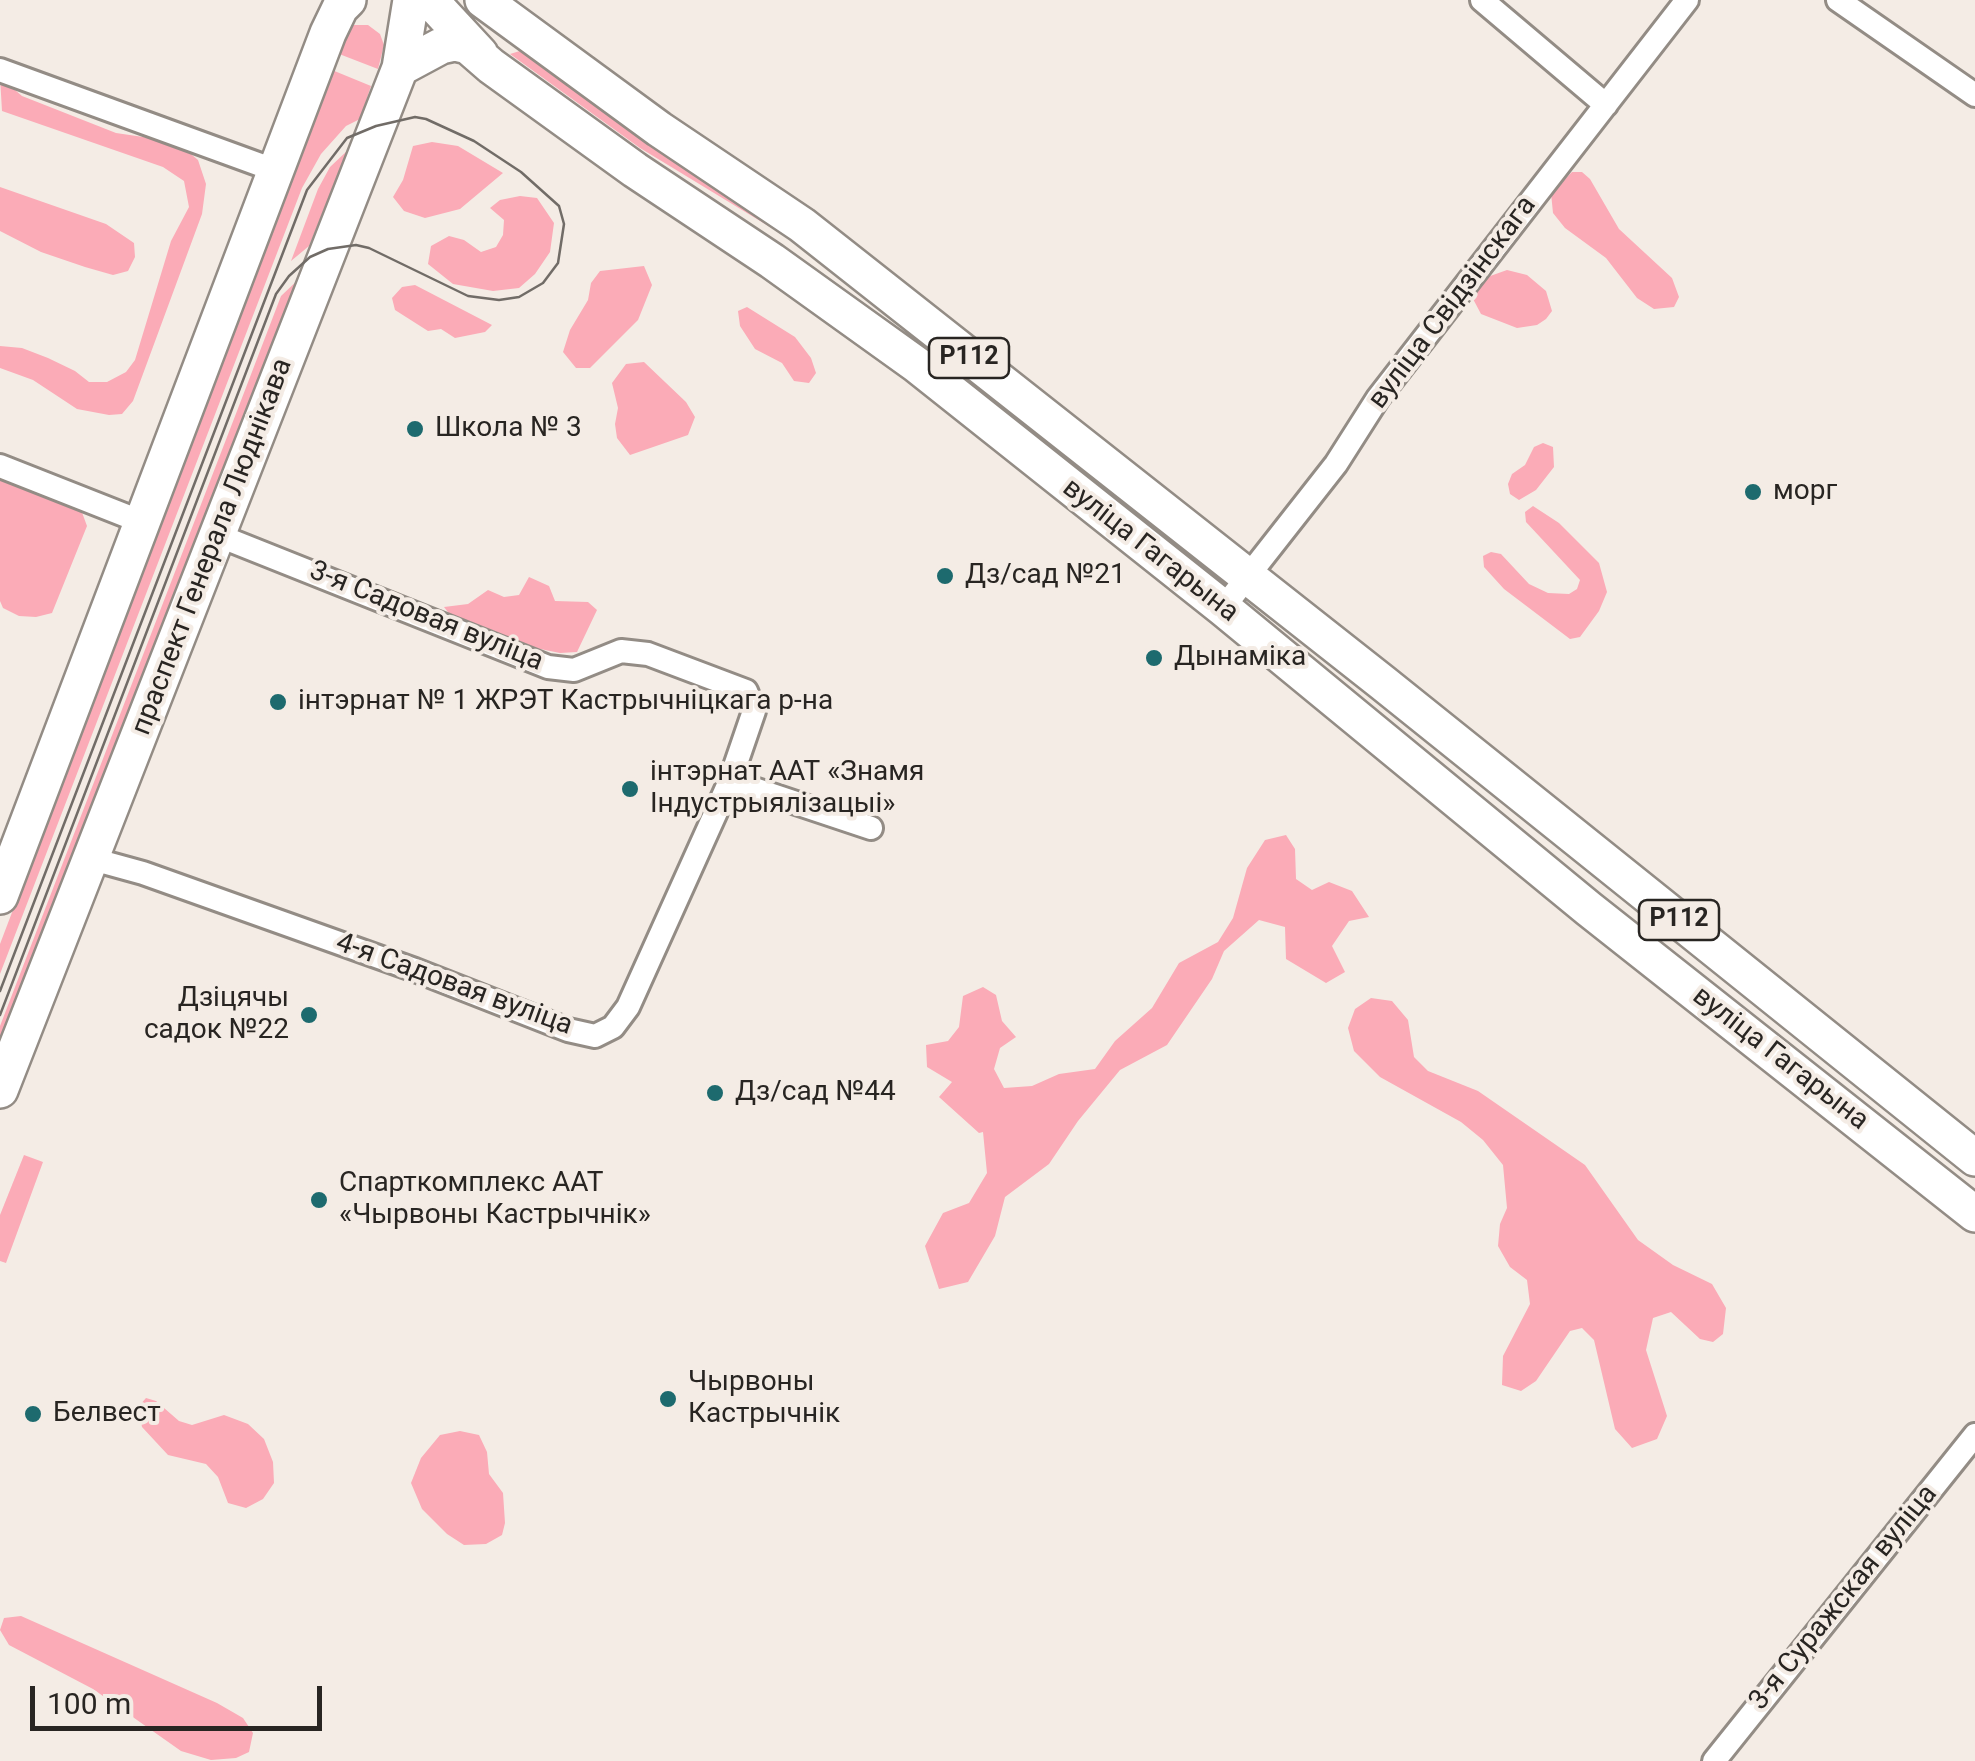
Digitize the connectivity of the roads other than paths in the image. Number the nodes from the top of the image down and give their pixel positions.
1 (411, 0) edge
2 (430, 0) edge
3 (483, 0) edge
4 (515, 0) edge
5 (1482, 0) edge
6 (1686, 0) edge
7 (1838, 0) edge
8 (344, 3) edge
9 (491, 66) junction
10 (400, 68) junction
11 (0, 70) edge
12 (1975, 95) edge
13 (1606, 105) junction
14 (659, 129) junction
15 (277, 171) junction
16 (802, 225) junction
17 (772, 261) junction
18 (0, 466) edge
19 (142, 522) junction
20 (217, 535) junction
21 (1248, 578) junction
22 (1223, 608) junction
23 (730, 781) junction
24 (870, 828) dead end
25 (8, 856) edge
26 (92, 859) junction
27 (1617, 873) junction
28 (0, 896) edge
29 (1589, 909) junction
30 (0, 1090) edge
31 (1975, 1158) edge
32 (1972, 1203) edge
33 (1975, 1435) edge
34 (1714, 1761) edge

1 - 10 main road, праспект Генерала Люднікава
2 - 9 main road, вуліца Гагарына / Р112
3 - 14 main road, вуліца Гагарына
4 - 14 main road, вуліца Гагарына / Р112
5 - 13 street
6 - 13 street, вуліца Свідзінскага
7 - 12 street
8 - 15 main road
9 - 10 main road, вуліца Гагарына
9 - 17 main road, вуліца Гагарына / Р112
10 - 20 main road, праспект Генерала Люднікава
11 - 15 street
13 - 21 street, вуліца Свідзінскага
14 - 16 main road, вуліца Гагарына / Р112
15 - 19 main road
16 - 17 main road
16 - 21 main road, вуліца Гагарына / Р112
17 - 22 main road, вуліца Гагарына / Р112
18 - 19 street
19 - 25 main road
20 - 23 street, 3-я Садовая вуліца
20 - 26 main road, праспект Генерала Люднікава
21 - 22 street, вуліца Свідзінскага
21 - 27 main road, вуліца Гагарына / Р112
22 - 29 main road, вуліца Гагарына / Р112
23 - 24 street
23 - 26 street, 4-я Садовая вуліца
25 - 28 main road
26 - 30 main road, праспект Генерала Люднікава
27 - 29 main road
27 - 31 main road, вуліца Гагарына / Р112
29 - 32 main road, вуліца Гагарына / Р112
33 - 34 street, 3-я Суражская вуліца

